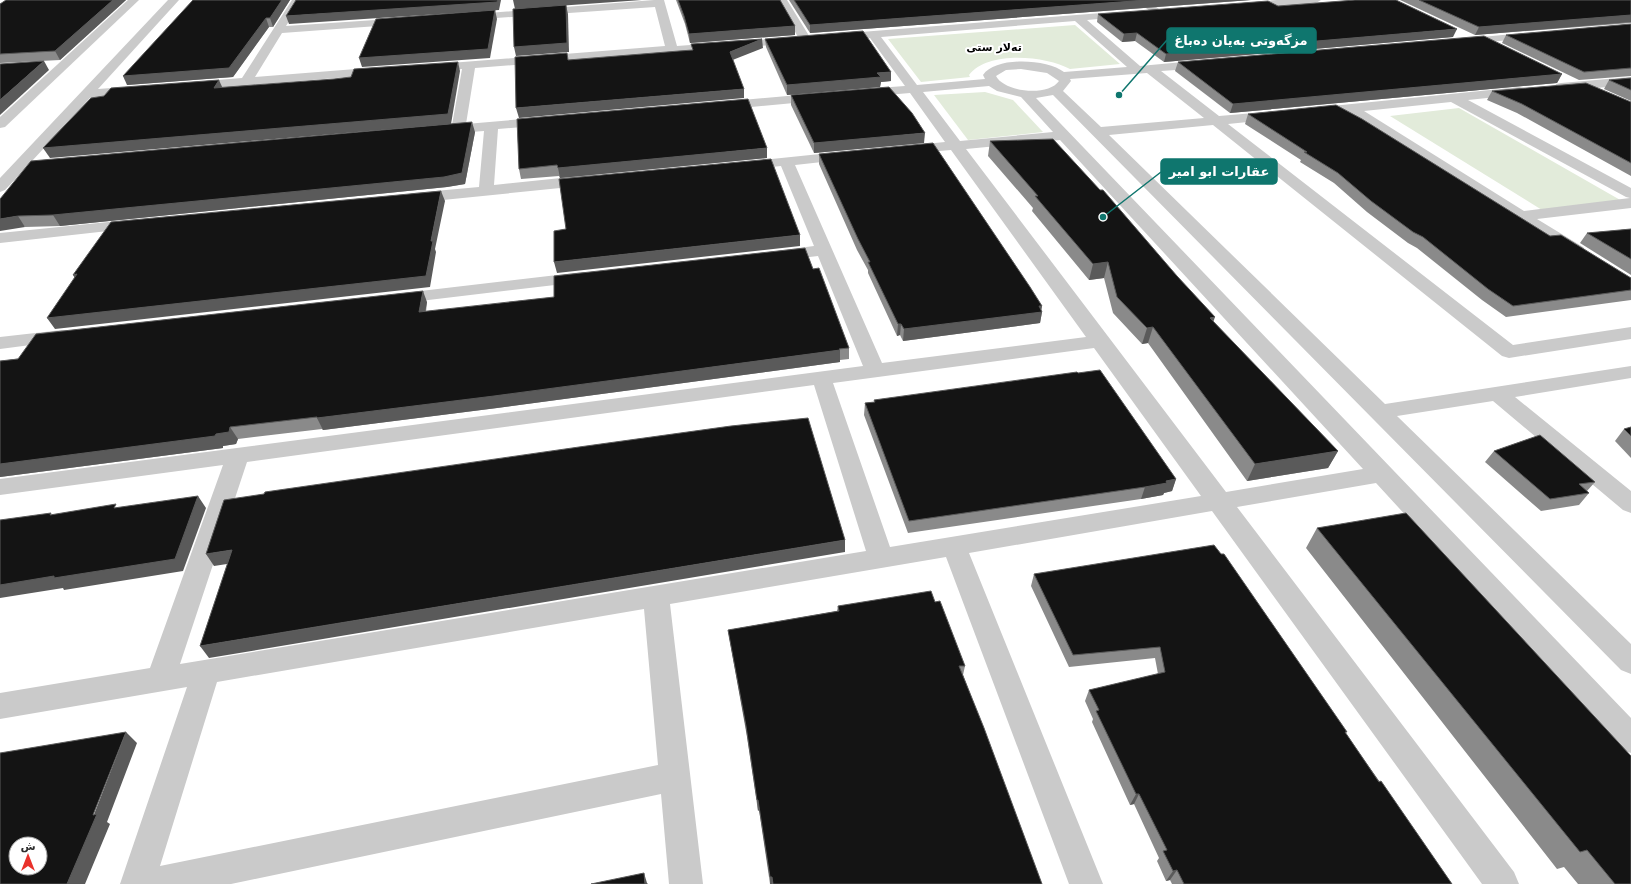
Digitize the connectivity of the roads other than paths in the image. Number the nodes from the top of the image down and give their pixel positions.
1 (134, 0) edge
2 (174, 0) edge
3 (297, 0) edge
4 (782, 0) edge
5 (1140, 0) edge
6 (1316, 0) edge
7 (660, 2) edge
8 (1268, 2) edge
9 (1233, 6) edge
10 (1173, 11) edge
11 (1158, 12) junction
12 (453, 18) edge
13 (1078, 18) junction
14 (413, 21) edge
15 (278, 30) junction
16 (873, 34) junction
17 (1459, 34) dead end
18 (1544, 34) edge
19 (805, 39) junction
20 (1477, 40) junction
21 (1449, 43) edge
22 (672, 49) junction
23 (1501, 50) edge
24 (1213, 63) edge
25 (65, 64) junction
26 (469, 64) junction
27 (43, 65) edge
28 (415, 69) edge
29 (1144, 69) junction
30 (392, 70) edge
31 (1556, 76) edge
32 (1631, 81) edge
33 (246, 82) junction
34 (991, 82) junction
35 (1059, 84) junction
36 (182, 86) edge
37 (1579, 86) junction
38 (150, 89) edge
39 (912, 89) junction
40 (1546, 89) edge
41 (1531, 90) edge
42 (86, 94) junction
43 (1025, 94) junction
44 (849, 95) edge
45 (1603, 95) edge
46 (833, 96) edge
47 (1454, 98) junction
48 (706, 107) edge
49 (1350, 108) junction
50 (1302, 112) edge
51 (1287, 114) edge
52 (562, 120) edge
53 (1216, 121) junction
54 (0, 124) edge
55 (491, 126) junction
56 (458, 129) junction
57 (434, 131) edge
58 (1097, 132) junction
59 (1063, 135) junction
60 (954, 145) junction
61 (893, 151) edge
62 (862, 154) edge
63 (786, 162) junction
64 (65, 163) edge
65 (18, 167) junction
66 (730, 167) edge
67 (604, 179) edge
68 (0, 187) edge
69 (486, 190) junction
70 (1631, 194) edge
71 (400, 199) edge
72 (1631, 203) edge
73 (1522, 216) junction
74 (149, 223) edge
75 (0, 238) edge
76 (824, 250) junction
77 (760, 258) edge
78 (1592, 261) edge
79 (602, 275) edge
80 (380, 300) edge
81 (1631, 333) edge
82 (79, 334) edge
83 (1099, 340) junction
84 (0, 343) edge
85 (875, 370) junction
86 (1631, 372) edge
87 (821, 377) junction
88 (1498, 394) junction
89 (1380, 412) junction
90 (238, 455) junction
91 (1382, 474) junction
92 (0, 487) edge
93 (1218, 502) junction
94 (1631, 504) edge
95 (954, 546) junction
96 (881, 558) junction
97 (656, 596) junction
98 (1631, 662) edge
99 (206, 672) junction
100 (160, 680) junction
101 (0, 706) edge
102 (1631, 739) edge
103 (674, 776) junction
104 (137, 884) edge
105 (150, 884) edge
106 (686, 884) edge
107 (1086, 884) edge
108 (1502, 884) edge

1 - 25 street
2 - 42 street
3 - 15 street
4 - 19 street
5 - 11 street
6 - 8 street
7 - 12 street
7 - 22 street
8 - 9 street
10 - 11 street
11 - 13 street
13 - 16 street
13 - 29 street
14 - 15 street
15 - 33 street
16 - 19 street
16 - 39 street
17 - 20 street
18 - 20 street
19 - 22 street
20 - 21 street
20 - 23 street
22 - 26 street
24 - 29 street
25 - 27 street
25 - 54 street
26 - 28 street
26 - 56 street
29 - 35 street
29 - 53 street
30 - 33 street
31 - 37 street
32 - 37 street
33 - 36 street
34 - 35 street
34 - 39 street
34 - 43 street
35 - 43 street
35 - 58 street
37 - 40 street
37 - 45 street
38 - 42 street
39 - 44 street
39 - 60 street
41 - 47 street
42 - 65 street
43 - 59 street
46 - 48 street
47 - 49 street
47 - 70 street
49 - 50 street
49 - 73 street
51 - 53 street
52 - 55 street
53 - 58 street
53 - 81 street
55 - 56 street
55 - 69 street
56 - 57 street
58 - 89 street
59 - 60 street
59 - 91 street
60 - 61 street
60 - 83 street
62 - 63 street
63 - 66 street
63 - 76 street
64 - 65 street
65 - 68 street
67 - 69 street
69 - 71 street
72 - 73 street
73 - 78 street
74 - 75 street
76 - 77 street
76 - 85 street
79 - 80 street
82 - 84 street
83 - 85 street
83 - 93 street
85 - 87 street
86 - 88 street
87 - 90 street
87 - 96 street
88 - 89 street
88 - 94 street
89 - 98 street
90 - 92 street
90 - 100 street
91 - 93 street
91 - 102 street
93 - 95 street
93 - 108 street
95 - 96 street
95 - 107 street
96 - 97 street
97 - 99 street
97 - 103 street
99 - 100 street
99 - 104 street
100 - 101 street
103 - 105 street
103 - 106 street

